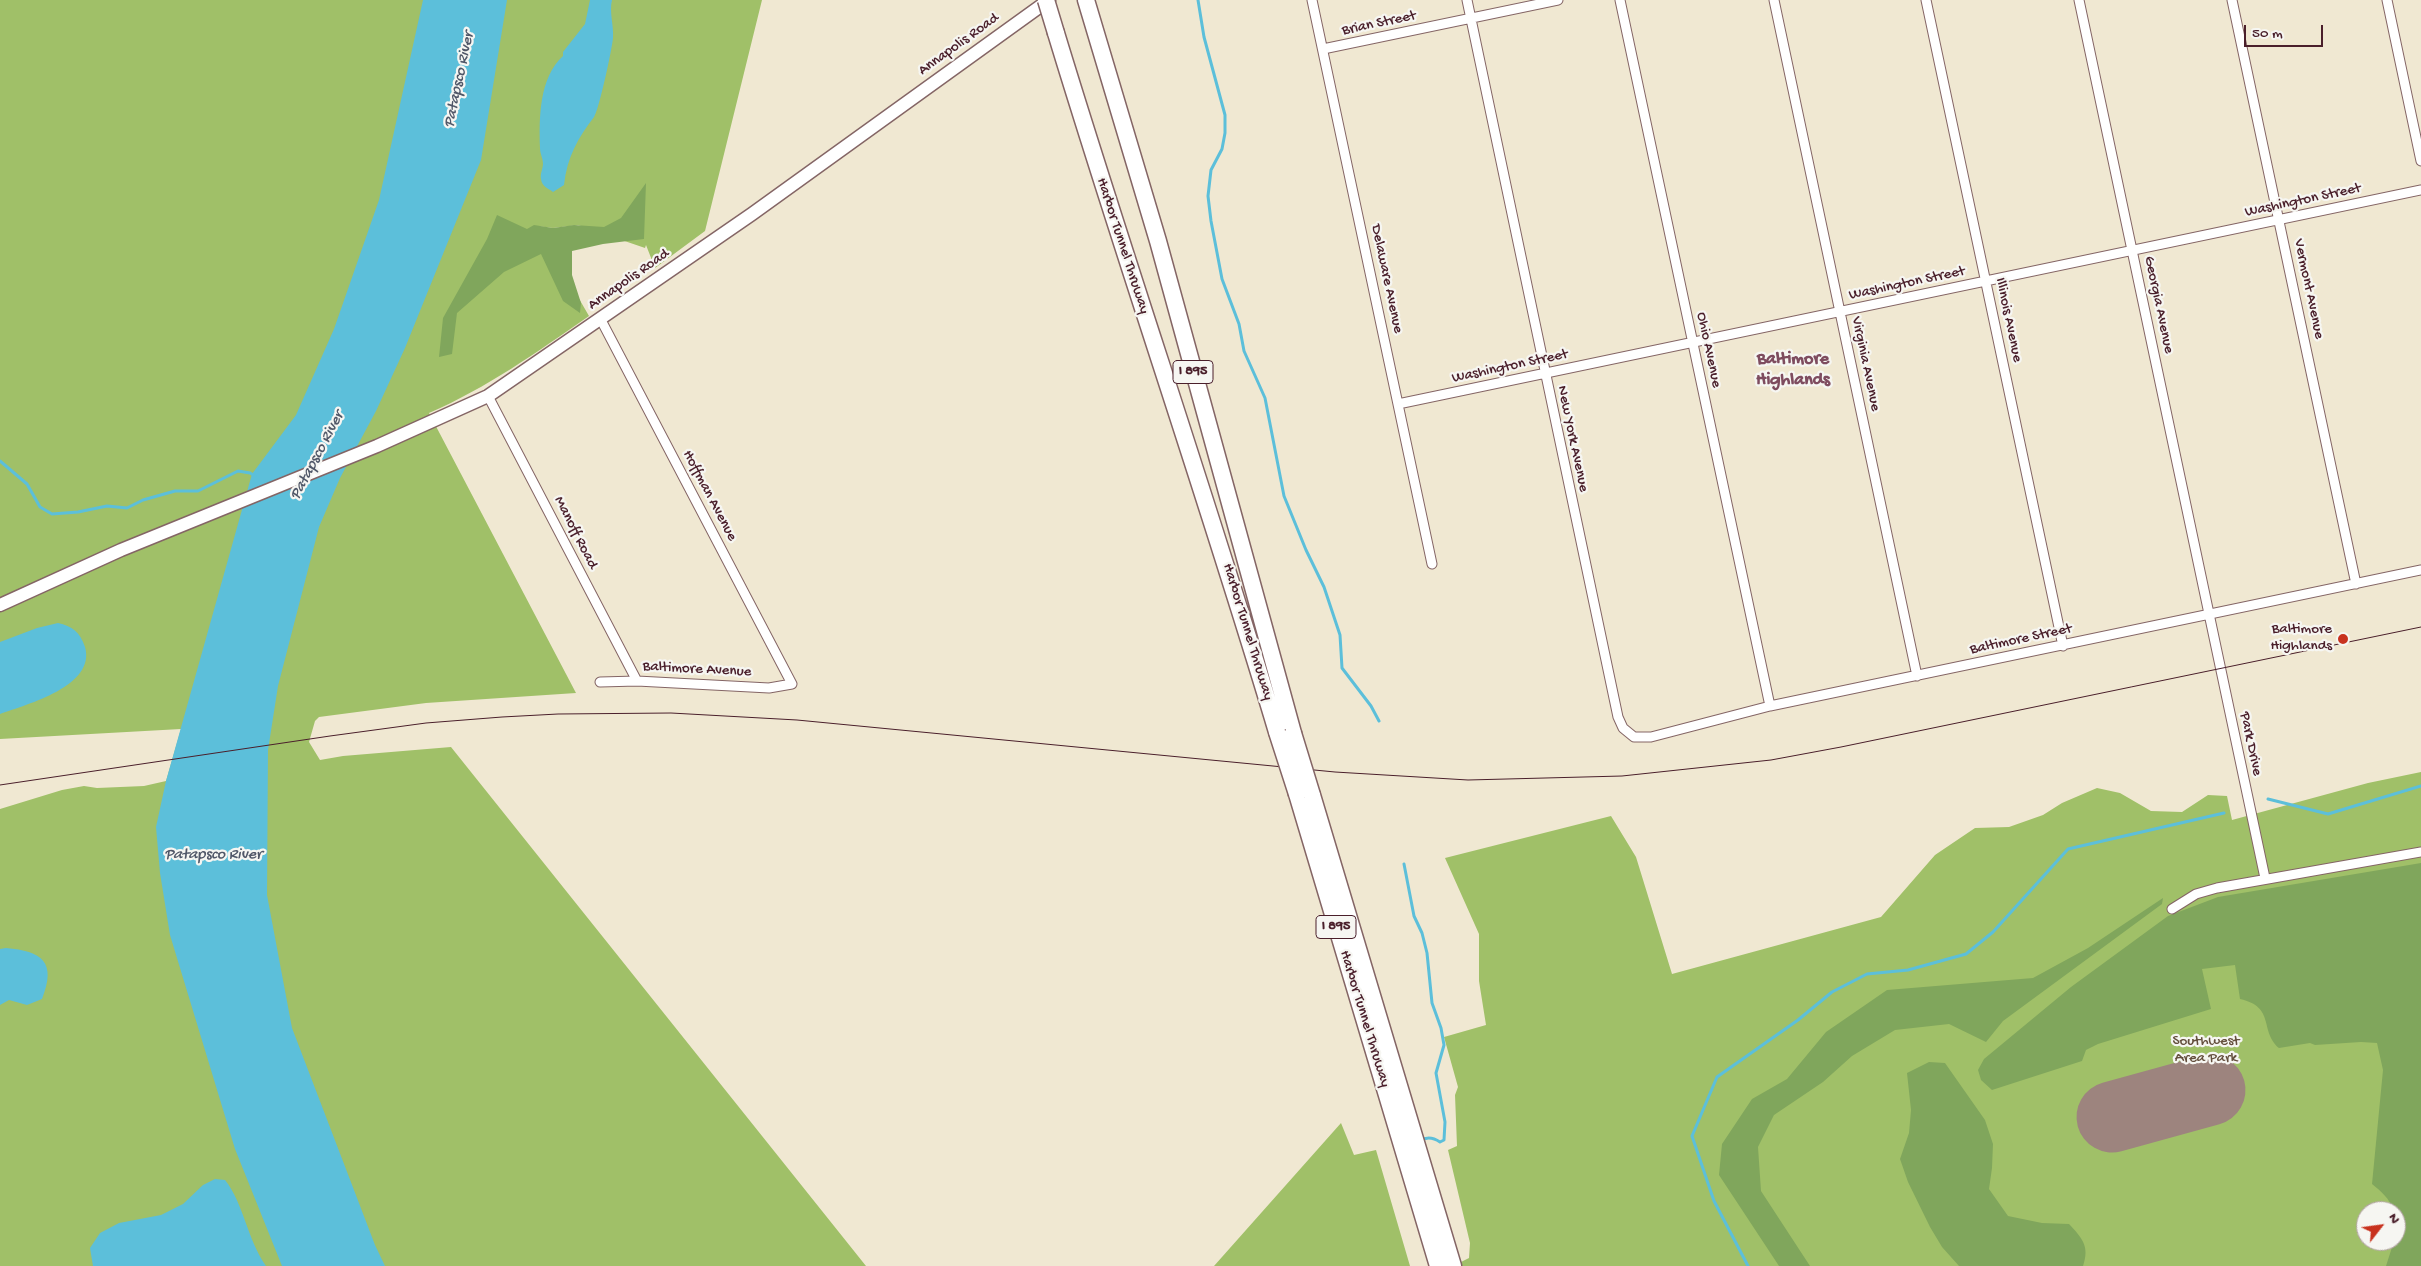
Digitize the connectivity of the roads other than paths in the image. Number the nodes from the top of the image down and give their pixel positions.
1 (1048, 0) edge
2 (1312, 0) edge
3 (1467, 0) edge
4 (1558, 0) edge
5 (1620, 0) edge
6 (1774, 0) edge
7 (1926, 0) edge
8 (2079, 0) edge
9 (2232, 0) edge
10 (2387, 0) edge
11 (1088, 6) edge
12 (1471, 18) junction
13 (1323, 49) junction
14 (2421, 161) edge
15 (2421, 190) edge
16 (2279, 220) junction
17 (2132, 250) junction
18 (1986, 281) junction
19 (1840, 312) junction
20 (601, 320) junction
21 (1693, 343) junction
22 (1544, 374) junction
23 (488, 396) junction
24 (1398, 404) junction
25 (1432, 564) dead end
26 (2421, 570) edge
27 (2356, 584) junction
28 (0, 605) edge
29 (2210, 615) junction
30 (2063, 646) junction
31 (1917, 676) junction
32 (637, 681) junction
33 (600, 682) dead end
34 (792, 684) joint
35 (1770, 706) junction
36 (1285, 732) junction
37 (1628, 733) joint
38 (2421, 852) edge
39 (2265, 878) junction
40 (2172, 909) dead end
41 (1383, 1057) junction
42 (1438, 1266) edge
43 (1453, 1266) edge

1 - 20 main road, Annapolis Road
1 - 36 highway, Harbor Tunnel Thruway / I 895, bridge
2 - 13 street, Delaware Avenue
3 - 12 street, New York Avenue
4 - 12 street, Brian Street
5 - 21 street, Ohio Avenue
6 - 19 street, Virginia Avenue
7 - 18 street, Illinois Avenue
8 - 17 street, Georgia Avenue
9 - 16 street, Vermont Avenue
10 - 14 street
11 - 36 highway, Harbor Tunnel Thruway / I 895
12 - 13 street, Brian Street
12 - 22 street, New York Avenue
13 - 24 street, Delaware Avenue
15 - 16 street, Washington Street
16 - 17 street, Washington Street
16 - 27 street, Vermont Avenue
17 - 18 street, Washington Street
17 - 29 street, Georgia Avenue
18 - 19 street, Washington Street
18 - 30 street, Illinois Avenue
19 - 21 street, Washington Street
19 - 31 street, Virginia Avenue
20 - 23 main road, Annapolis Road
20 - 34 street, Hoffman Avenue
21 - 22 street, Washington Street
21 - 35 street, Ohio Avenue
22 - 24 street, Washington Street
22 - 37 street, New York Avenue
23 - 28 main road, Annapolis Road
23 - 32 street, Manoff Road
24 - 25 street, Delaware Avenue
26 - 27 street, Baltimore Street
27 - 29 street, Baltimore Street
29 - 30 street, Baltimore Street
29 - 39 street, Park Drive
30 - 31 street, Baltimore Street
31 - 35 street, Baltimore Street
32 - 33 street, Baltimore Avenue
32 - 34 street, Baltimore Avenue
35 - 37 street, Baltimore Street
36 - 41 highway, Harbor Tunnel Thruway / I 895, bridge
38 - 39 street
39 - 40 street
41 - 42 highway, Harbor Tunnel Thruway / I 895
41 - 43 highway, Harbor Tunnel Thruway / I 895

